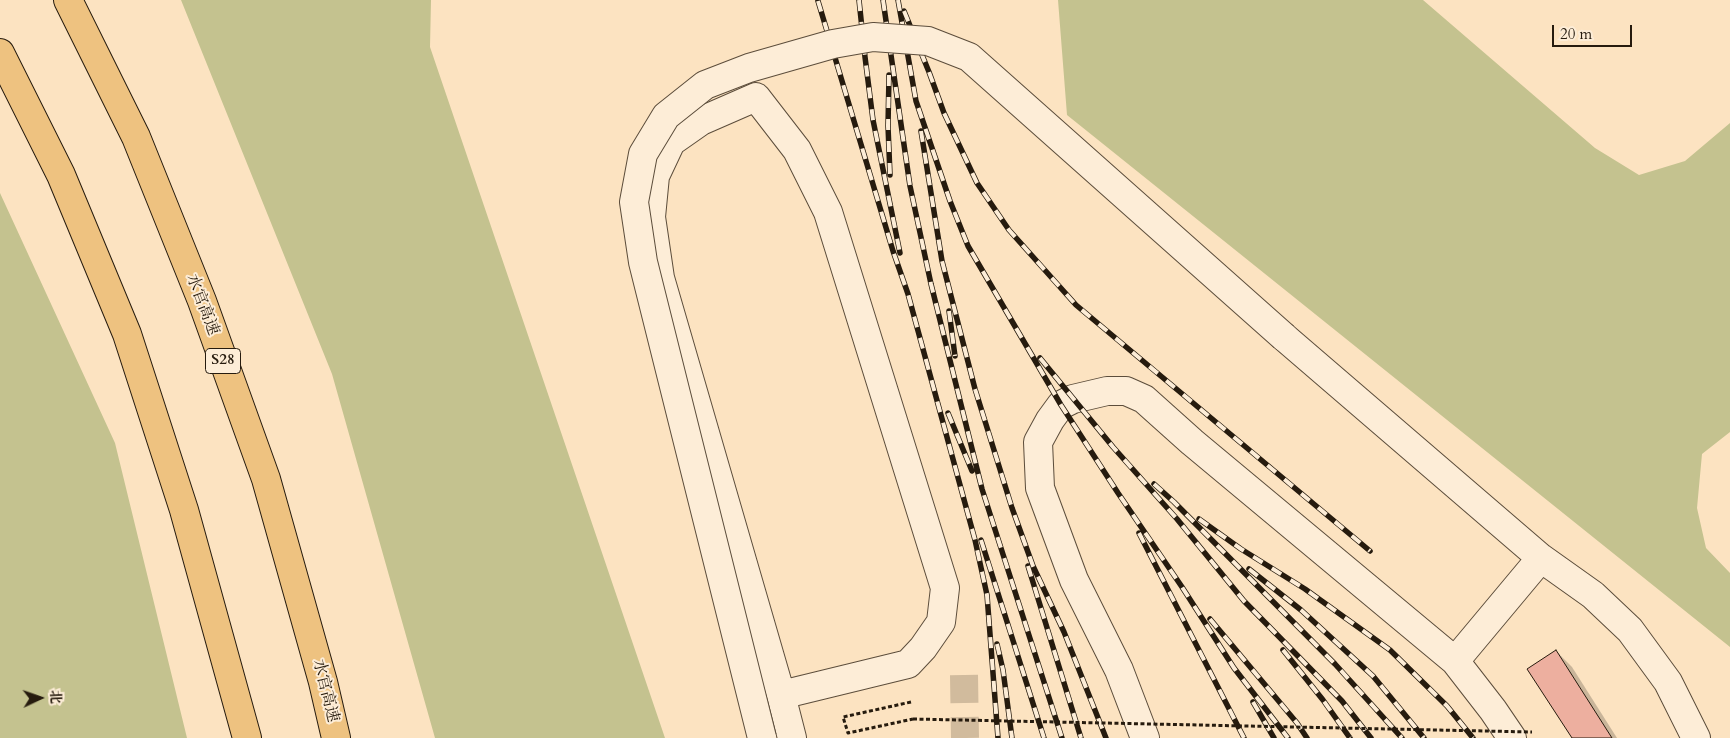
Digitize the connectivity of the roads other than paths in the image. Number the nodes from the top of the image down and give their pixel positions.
1 (68, 0) edge
2 (0, 53) edge
3 (1541, 558) junction
4 (1454, 661) junction
5 (781, 695) junction
6 (1522, 735) edge
7 (247, 738) edge
8 (336, 738) edge
9 (762, 738) edge
10 (792, 738) edge
11 (1145, 738) edge
12 (1696, 738) edge

1 - 8 highway, 水官高速 / S28
2 - 7 highway
3 - 4 lane
3 - 9 lane, bridge
3 - 12 lane
4 - 6 lane
4 - 11 lane
5 - 5 lane
5 - 10 lane

